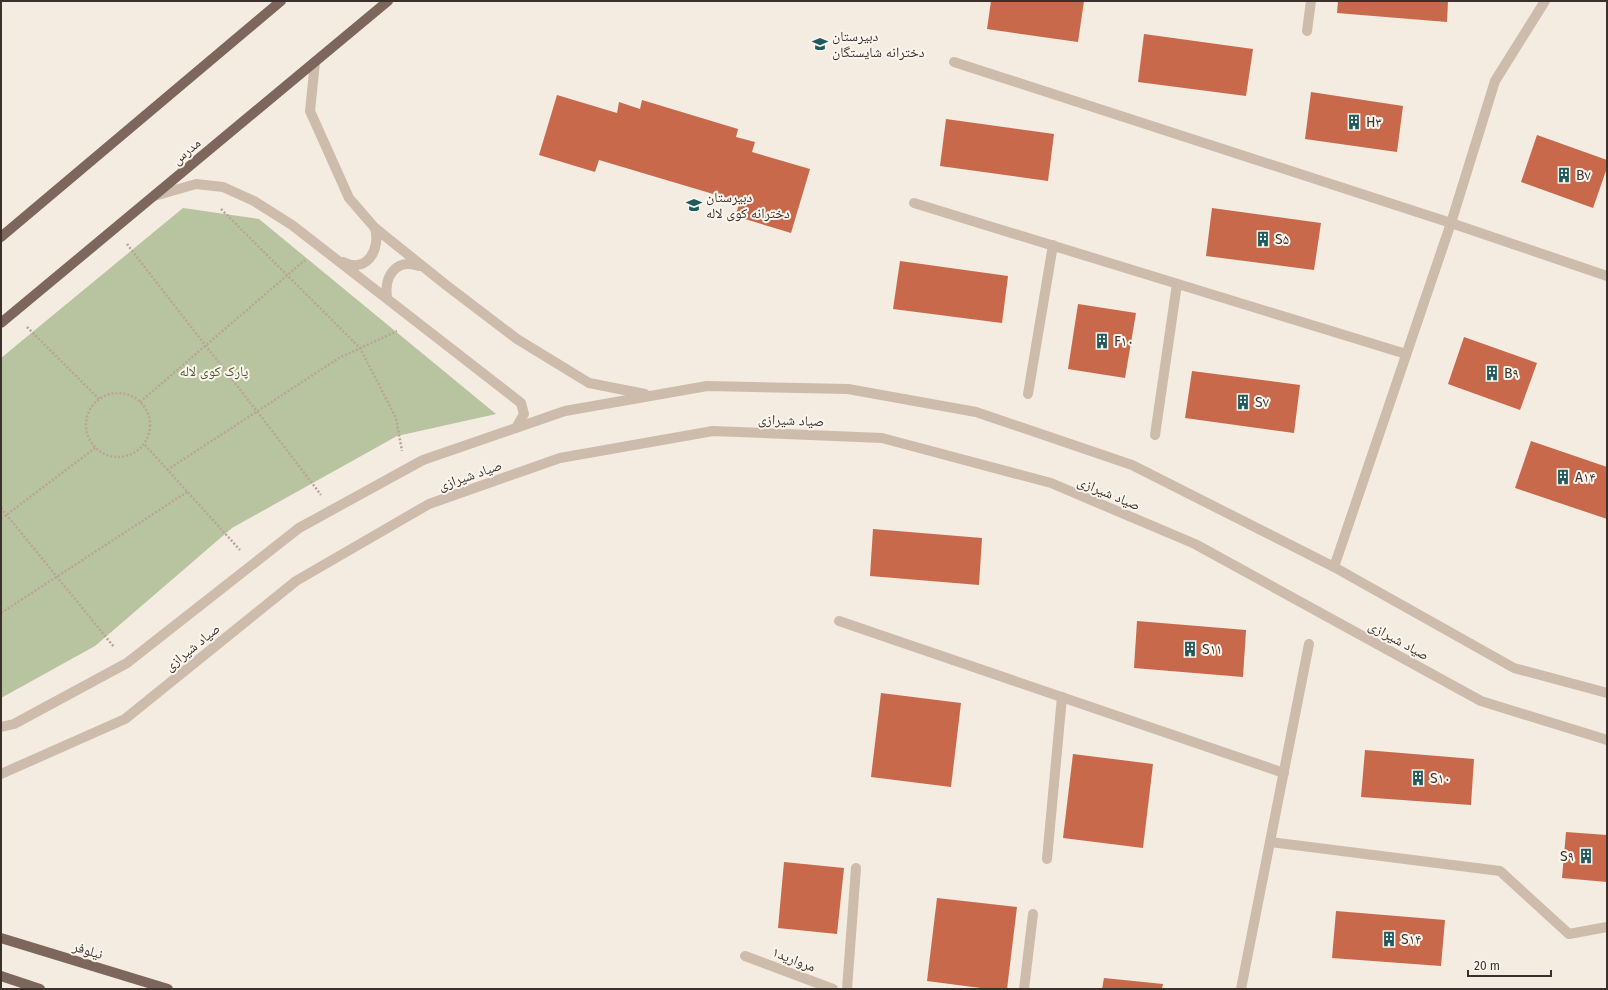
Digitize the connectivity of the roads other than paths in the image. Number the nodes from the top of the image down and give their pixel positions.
1 (281, 1) edge
2 (388, 1) edge
3 (1311, 1) edge
4 (1545, 1) edge
5 (1307, 31) dead end
6 (315, 62) junction
7 (954, 62) dead end
8 (154, 196) junction
9 (914, 203) dead end
10 (1451, 223) junction
11 (375, 228) junction
12 (1, 237) edge
13 (1053, 245) junction
14 (336, 258) junction
15 (425, 268) junction
16 (1607, 276) edge
17 (1177, 284) junction
18 (387, 298) junction
19 (1, 324) edge
20 (1406, 354) junction
21 (1028, 394) dead end
22 (651, 396) junction
23 (516, 428) junction
24 (1155, 435) dead end
25 (1334, 567) junction
26 (839, 621) dead end
27 (1309, 644) dead end
28 (1607, 693) edge
29 (1062, 697) junction
30 (1, 727) edge
31 (1607, 740) edge
32 (1284, 773) junction
33 (1, 774) edge
34 (1270, 842) junction
35 (1047, 859) dead end
36 (856, 868) dead end
37 (1033, 914) dead end
38 (1607, 927) edge
39 (1, 938) edge
40 (745, 956) dead end
41 (1, 976) edge
42 (40, 989) edge
43 (168, 989) edge
44 (833, 989) edge
45 (847, 989) edge
46 (1024, 989) edge
47 (1241, 989) edge

1 - 12 main road
2 - 6 main road, مدرس
3 - 5 street
4 - 10 street
6 - 8 main road, مدرس
6 - 11 street
7 - 10 street
8 - 14 street
8 - 19 main road, مدرس
9 - 13 street
10 - 16 street
10 - 20 street
11 - 14 street
11 - 15 street
13 - 17 street
13 - 21 street
14 - 18 street
15 - 18 street
15 - 22 street
17 - 20 street
17 - 24 street
18 - 23 street
20 - 25 street
22 - 23 street, صیاد شیرازی
22 - 25 street, صیاد شیرازی
23 - 30 street, صیاد شیرازی
25 - 28 street, صیاد شیرازی
26 - 29 street
27 - 32 street
29 - 32 street
29 - 35 street
31 - 33 street, صیاد شیرازی
32 - 34 street
34 - 38 street
34 - 47 street
36 - 45 street
37 - 46 street
39 - 43 main road, نیلوفر
40 - 44 street, مروارید۱
41 - 42 main road

